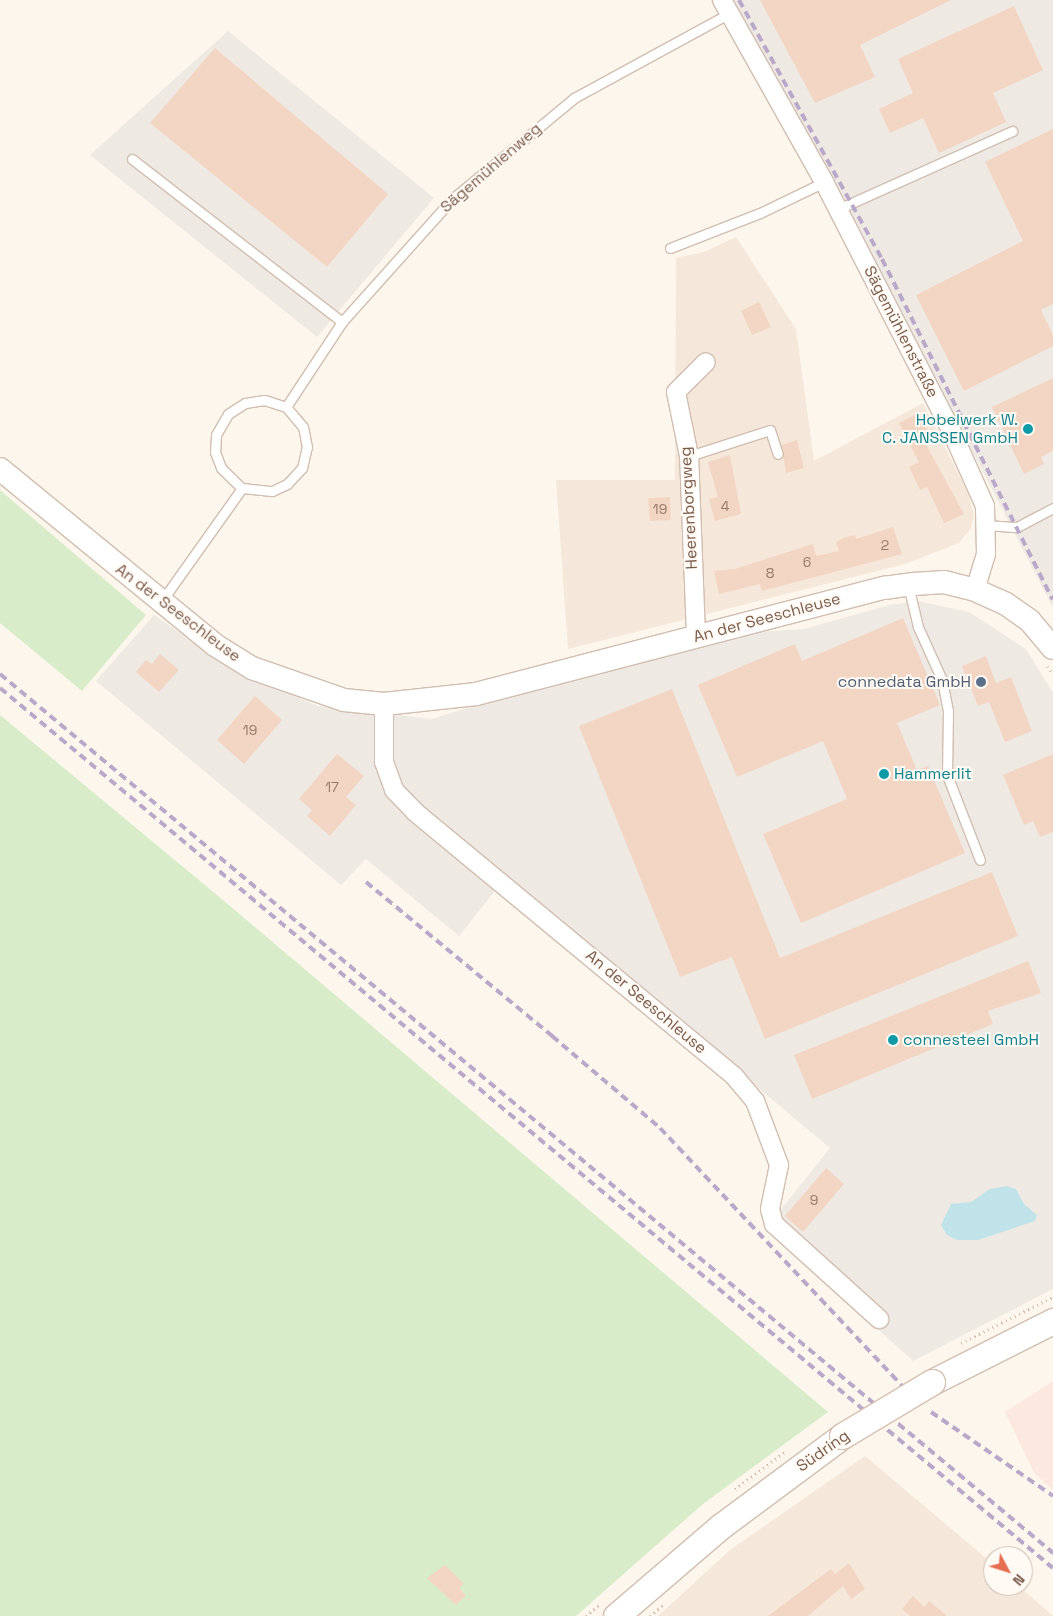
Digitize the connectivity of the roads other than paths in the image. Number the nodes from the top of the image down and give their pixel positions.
1 (726, 6) edge
2 (1012, 131) dead end
3 (132, 159) dead end
4 (824, 182) junction
5 (838, 209) junction
6 (670, 248) dead end
7 (342, 322) junction
8 (706, 362) dead end
9 (286, 407) junction
10 (778, 454) dead end
11 (689, 456) junction
12 (0, 469) edge
13 (242, 488) junction
14 (1053, 508) edge
15 (986, 525) junction
16 (908, 585) junction
17 (975, 590) junction
18 (160, 603) junction
19 (696, 636) junction
20 (1048, 654) edge
21 (384, 704) junction
22 (980, 860) dead end
23 (878, 1320) dead end
24 (1053, 1321) edge
25 (616, 1616) edge

1 - 4 street, Sägemühlenstraße
1 - 7 lane, Sägemühlenweg
2 - 5 lane
3 - 7 lane
4 - 5 street, Sägemühlenstraße
4 - 6 lane
5 - 15 street, Sägemühlenstraße
7 - 9 lane, Sägemühlenweg
8 - 11 street, Heerenborgweg
9 - 13 lane
9 - 13 lane
10 - 11 lane
11 - 19 street, Heerenborgweg
12 - 18 street, An der Seeschleuse
13 - 18 lane
14 - 15 lane
15 - 17 street, Sägemühlenstraße
16 - 17 street, An der Seeschleuse
16 - 19 street, An der Seeschleuse
16 - 22 lane
17 - 20 street
18 - 21 street, An der Seeschleuse
19 - 21 street, An der Seeschleuse
21 - 23 street, An der Seeschleuse
24 - 25 main road, Südring, bridge

